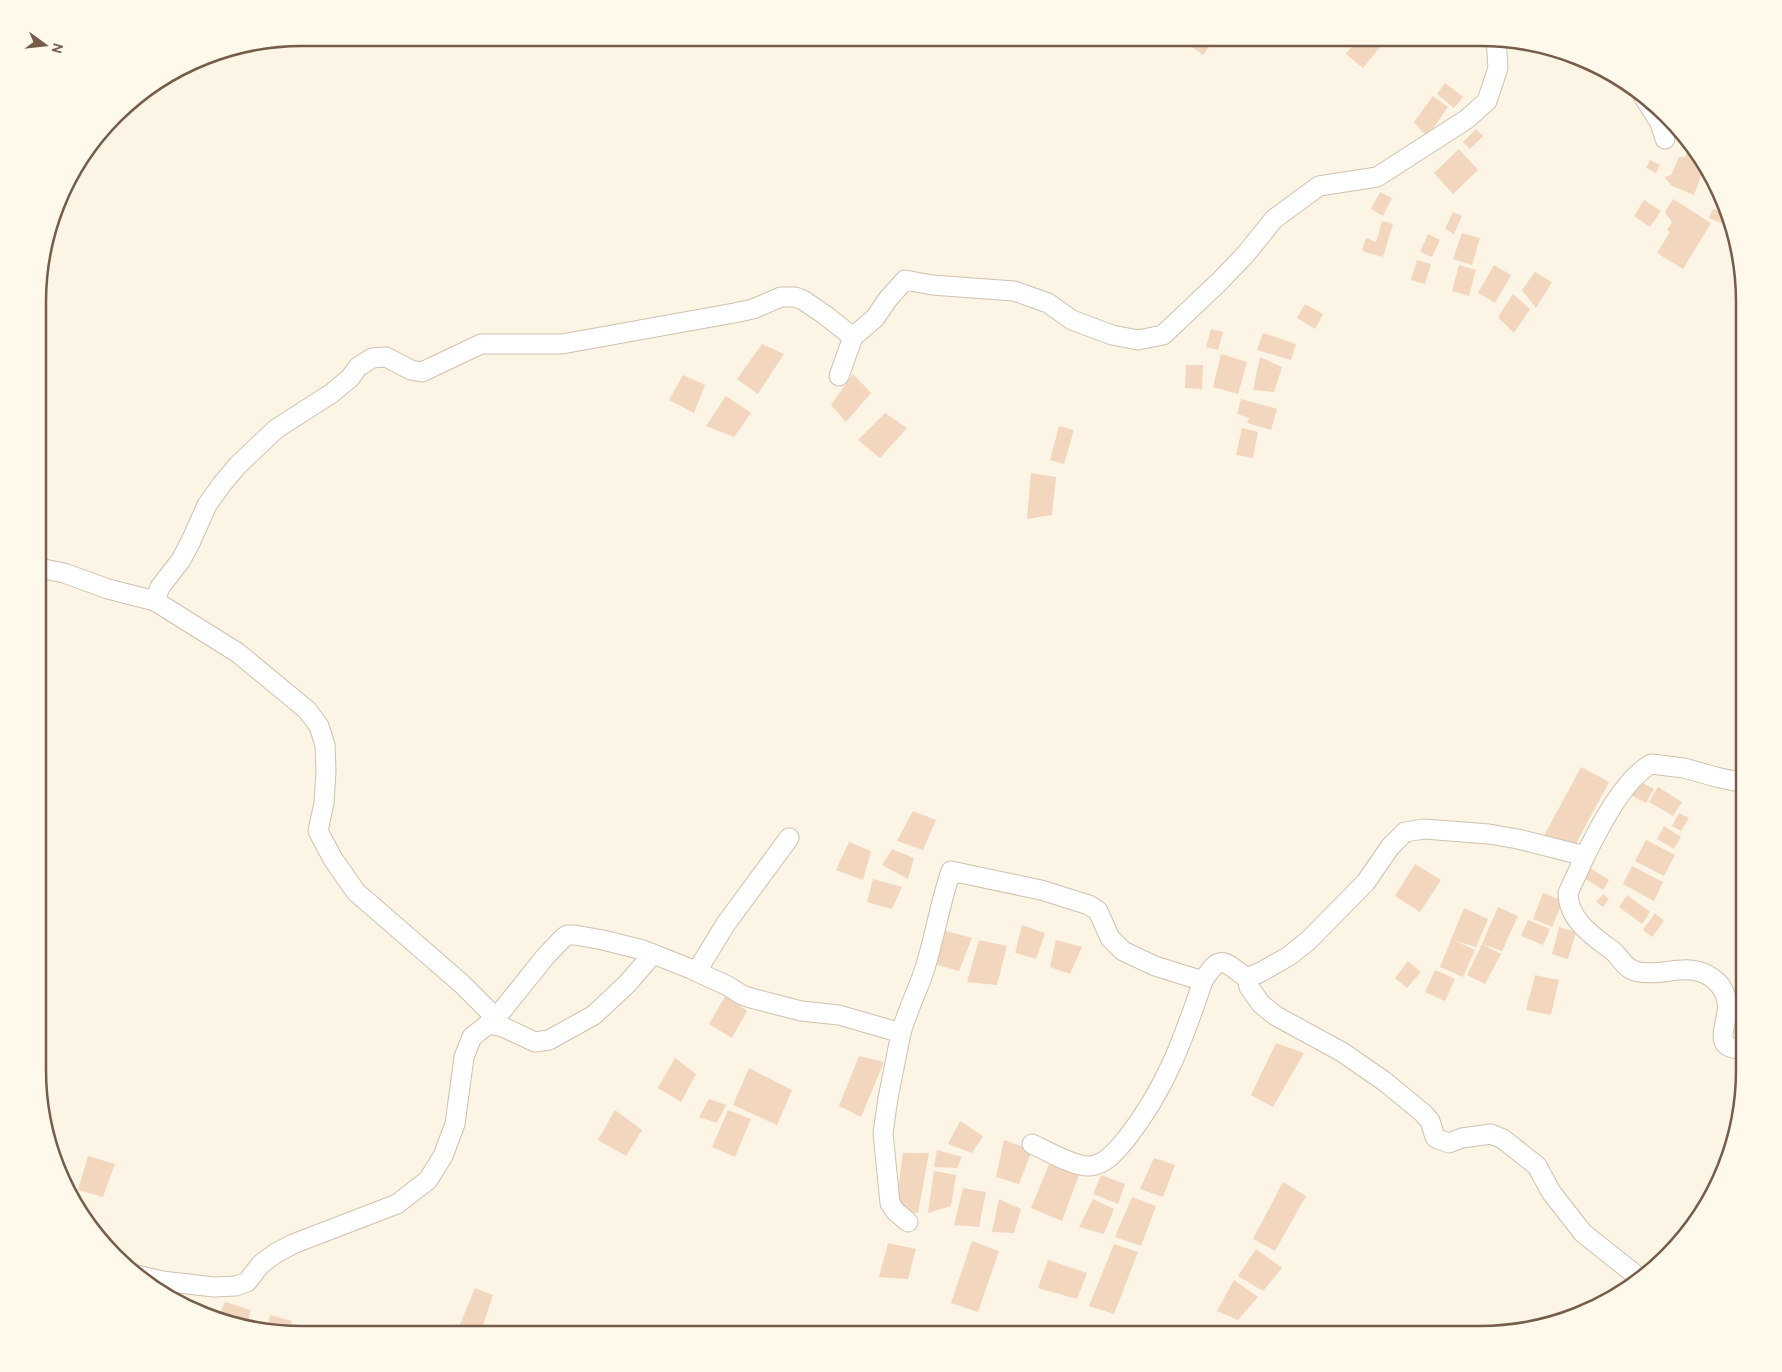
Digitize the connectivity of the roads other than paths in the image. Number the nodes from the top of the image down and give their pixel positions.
1 (1497, 47) edge
2 (1656, 116) edge
3 (1665, 138) dead end
4 (853, 337) junction
5 (839, 376) dead end
6 (46, 569) edge
7 (155, 601) junction
8 (1736, 781) edge
9 (789, 838) dead end
10 (1584, 856) junction
11 (652, 954) junction
12 (697, 971) junction
13 (1248, 978) junction
14 (1203, 981) junction
15 (492, 1021) junction
16 (901, 1033) junction
17 (1736, 1048) edge
18 (1032, 1144) dead end
19 (908, 1222) dead end
20 (1635, 1274) edge
21 (156, 1280) edge

1 - 4 street
2 - 3 street
4 - 5 street
4 - 7 street
6 - 7 street
7 - 15 street
8 - 10 street
9 - 12 street
10 - 13 street
10 - 17 street
11 - 12 street
11 - 15 street
11 - 15 street
12 - 16 street
13 - 14 street
13 - 20 street
14 - 16 street
14 - 18 street
15 - 21 street
16 - 19 street

